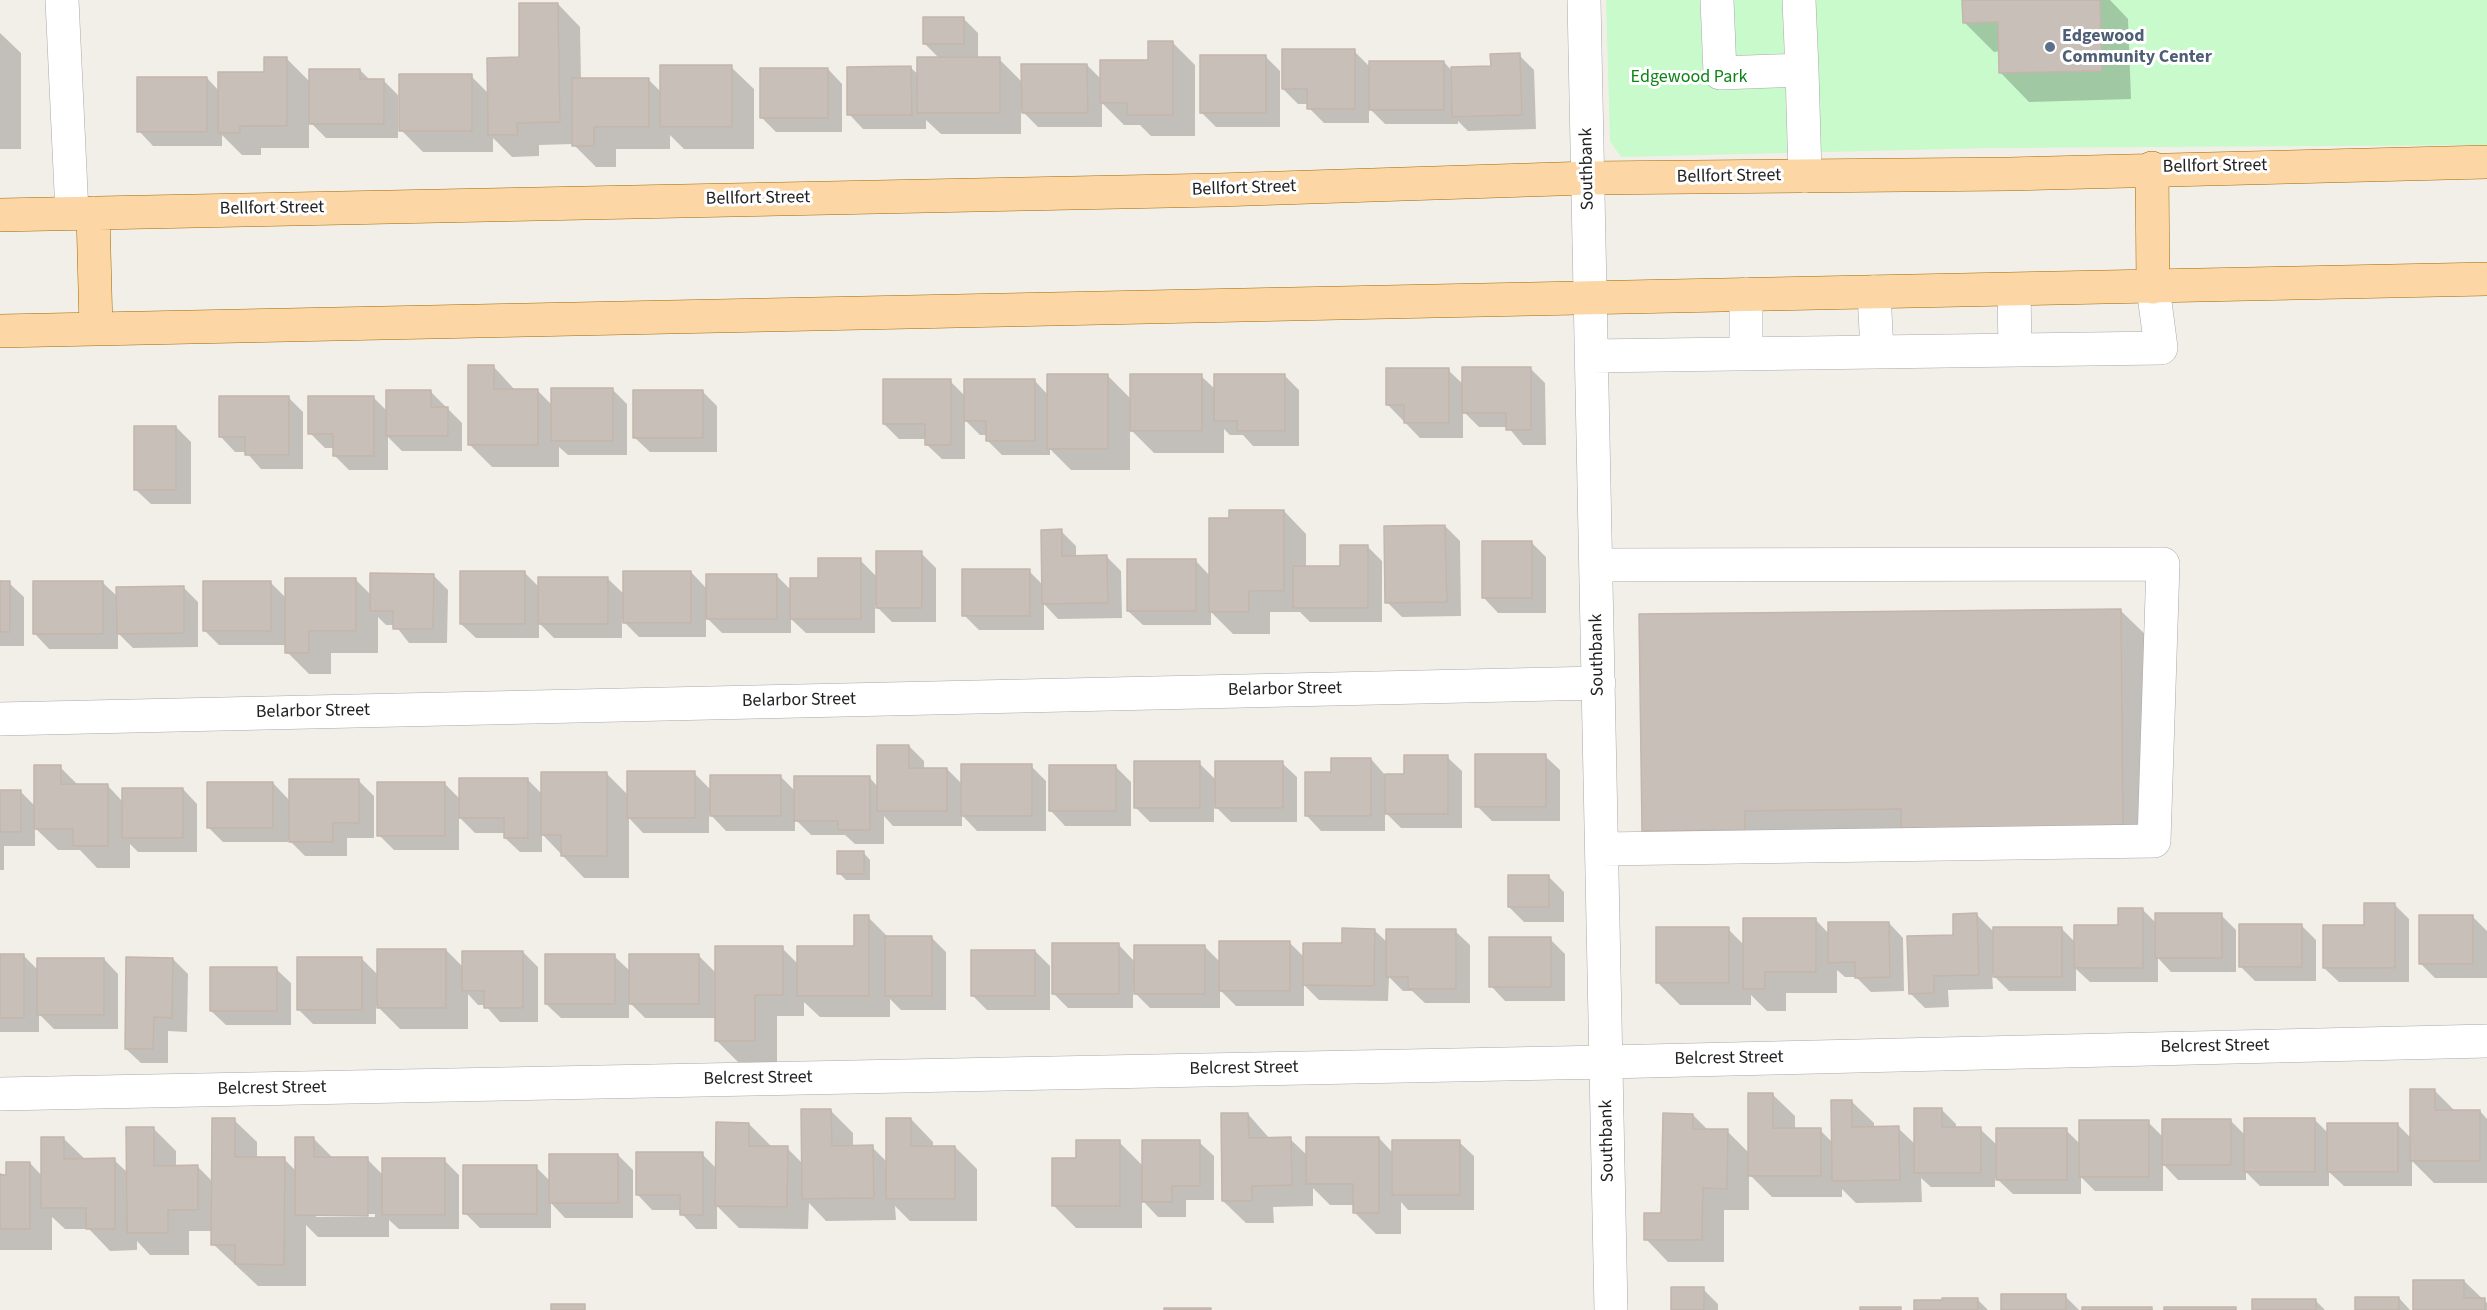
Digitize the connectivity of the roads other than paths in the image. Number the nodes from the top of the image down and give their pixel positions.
1 (62, 0) edge
2 (1584, 0) edge
3 (1717, 0) edge
4 (1799, 0) edge
5 (1802, 70) junction
6 (2487, 162) edge
7 (2152, 168) junction
8 (1804, 176) junction
9 (1589, 178) junction
10 (82, 213) junction
11 (0, 215) edge
12 (2487, 279) edge
13 (2153, 286) junction
14 (2014, 290) junction
15 (1875, 292) junction
16 (1746, 294) junction
17 (1591, 298) junction
18 (96, 328) junction
19 (0, 331) edge
20 (2015, 350) junction
21 (1877, 352) junction
22 (1746, 354) junction
23 (1592, 356) junction
24 (1596, 565) junction
25 (1599, 683) junction
26 (0, 719) edge
27 (1602, 849) junction
28 (2487, 1041) edge
29 (1606, 1062) junction
30 (0, 1094) edge
31 (1611, 1310) edge

1 - 10 street
2 - 9 street, Southbank
3 - 5 street
4 - 5 street
5 - 8 street
6 - 7 main road, Bellfort Street
7 - 8 main road, Bellfort Street
7 - 13 main road
8 - 9 main road, Bellfort Street
9 - 10 main road, Bellfort Street
9 - 17 street, Southbank
10 - 11 main road, Bellfort Street
10 - 18 main road
12 - 13 main road
13 - 14 main road
13 - 20 street
14 - 15 main road
14 - 20 street
15 - 16 main road
15 - 21 street
16 - 17 main road
16 - 22 street
17 - 18 main road
17 - 23 street, Southbank
18 - 19 main road
20 - 21 street
21 - 22 street
22 - 23 street
23 - 24 street, Southbank
24 - 25 street, Southbank
24 - 27 street
25 - 26 street, Belarbor Street
25 - 27 street, Southbank
27 - 29 street, Southbank
28 - 29 street, Belcrest Street
29 - 30 street, Belcrest Street
29 - 31 street, Southbank

